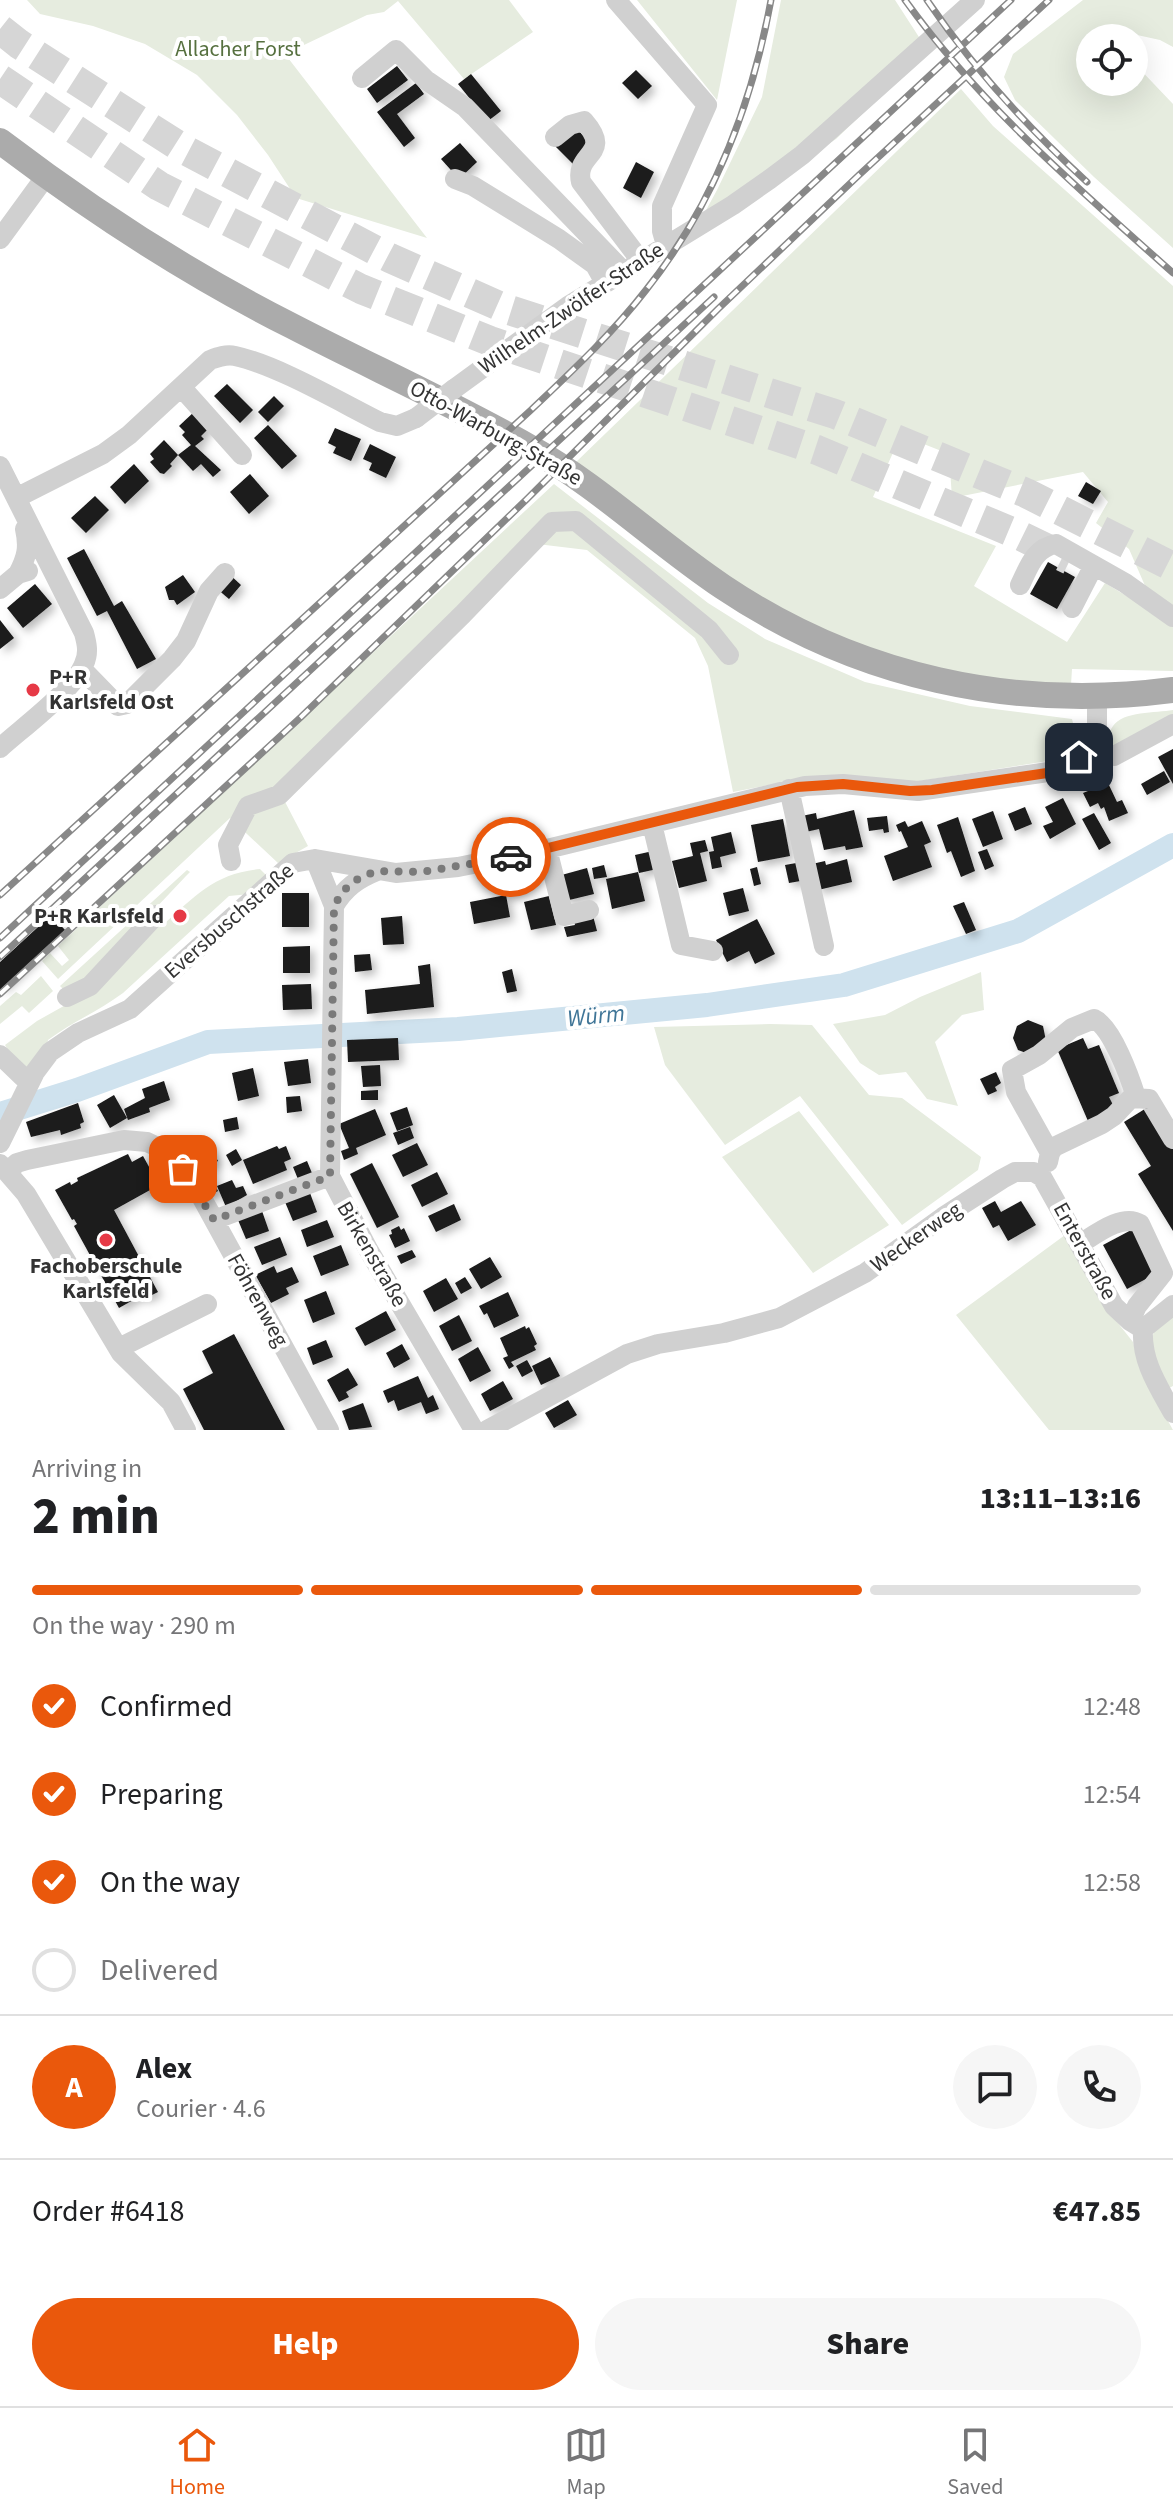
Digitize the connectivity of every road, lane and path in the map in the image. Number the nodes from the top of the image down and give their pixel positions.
1 (616, 0) edge
2 (975, 0) edge
3 (362, 78) dead end
4 (555, 137) dead end
5 (0, 141) edge
6 (46, 176) junction
7 (455, 179) dead end
8 (0, 239) edge
9 (666, 245) junction
10 (632, 266) junction
11 (605, 283) junction
12 (182, 388) junction
13 (242, 455) dead end
14 (0, 466) edge
15 (16, 498) junction
16 (1093, 567) junction
17 (225, 573) dead end
18 (18, 574) junction
19 (57, 579) junction
20 (1020, 585) dead end
21 (0, 589) edge
22 (1072, 608) dead end
23 (1173, 617) edge
24 (729, 655) dead end
25 (82, 669) junction
26 (1173, 690) edge
27 (1097, 697) junction
28 (1173, 724) edge
29 (0, 748) edge
30 (1114, 756) dead end
31 (789, 789) junction
32 (652, 824) junction
33 (547, 849) junction
34 (315, 859) junction
35 (231, 861) dead end
36 (377, 871) junction
37 (334, 906) junction
38 (589, 910) dead end
39 (156, 915) dead end
40 (824, 946) dead end
41 (713, 951) dead end
42 (67, 997) dead end
43 (0, 1055) edge
44 (28, 1086) junction
45 (1136, 1097) junction
46 (5, 1134) edge
47 (1173, 1139) edge
48 (1050, 1153) junction
49 (4, 1167) edge
50 (1038, 1175) junction
51 (330, 1176) junction
52 (214, 1220) junction
53 (1080, 1244) junction
54 (207, 1304) dead end
55 (1173, 1305) edge
56 (1136, 1325) junction
57 (119, 1348) junction
58 (1173, 1413) edge
59 (186, 1430) edge
60 (329, 1430) edge
61 (474, 1430) edge
62 (487, 1430) edge

1 - 9 street
2 - 9 street, Wilhelm-Zwölfer-Straße
3 - 10 street
4 - 10 street
5 - 6 main road, Otto-Warburg-Straße
6 - 8 street
6 - 27 main road, Otto-Warburg-Straße
7 - 11 street
9 - 10 street, Wilhelm-Zwölfer-Straße
10 - 11 street, Wilhelm-Zwölfer-Straße
11 - 12 street, Wilhelm-Zwölfer-Straße, bridge
12 - 13 street
12 - 15 street, Wilhelm-Zwölfer-Straße
14 - 15 street
15 - 18 street
15 - 19 street
16 - 20 street
16 - 22 street
16 - 23 street
17 - 25 street
18 - 19 street
18 - 21 street
19 - 25 street
24 - 35 street
25 - 29 street
26 - 27 main road
27 - 31 street, Eversbuschstraße
28 - 30 street
31 - 32 street, Eversbuschstraße
31 - 40 street
32 - 33 street, Eversbuschstraße
32 - 41 street
33 - 36 street, Eversbuschstraße
33 - 38 street
34 - 36 street, Eversbuschstraße
34 - 37 street
34 - 44 street, Eversbuschstraße
36 - 37 street
37 - 51 street, Birkenstraße
39 - 42 street
43 - 44 street
44 - 46 street, Eversbuschstraße
45 - 47 street
45 - 48 street
45 - 48 street
48 - 50 street
49 - 52 street, Föhrenweg
49 - 57 street
50 - 53 street, Enterstraße
50 - 62 street, Weckerweg
51 - 52 street
51 - 61 street, Birkenstraße
52 - 60 street, Föhrenweg
53 - 56 street, Enterstraße
53 - 56 street
54 - 57 street
55 - 56 street
56 - 58 street, Enterstraße
57 - 59 street

